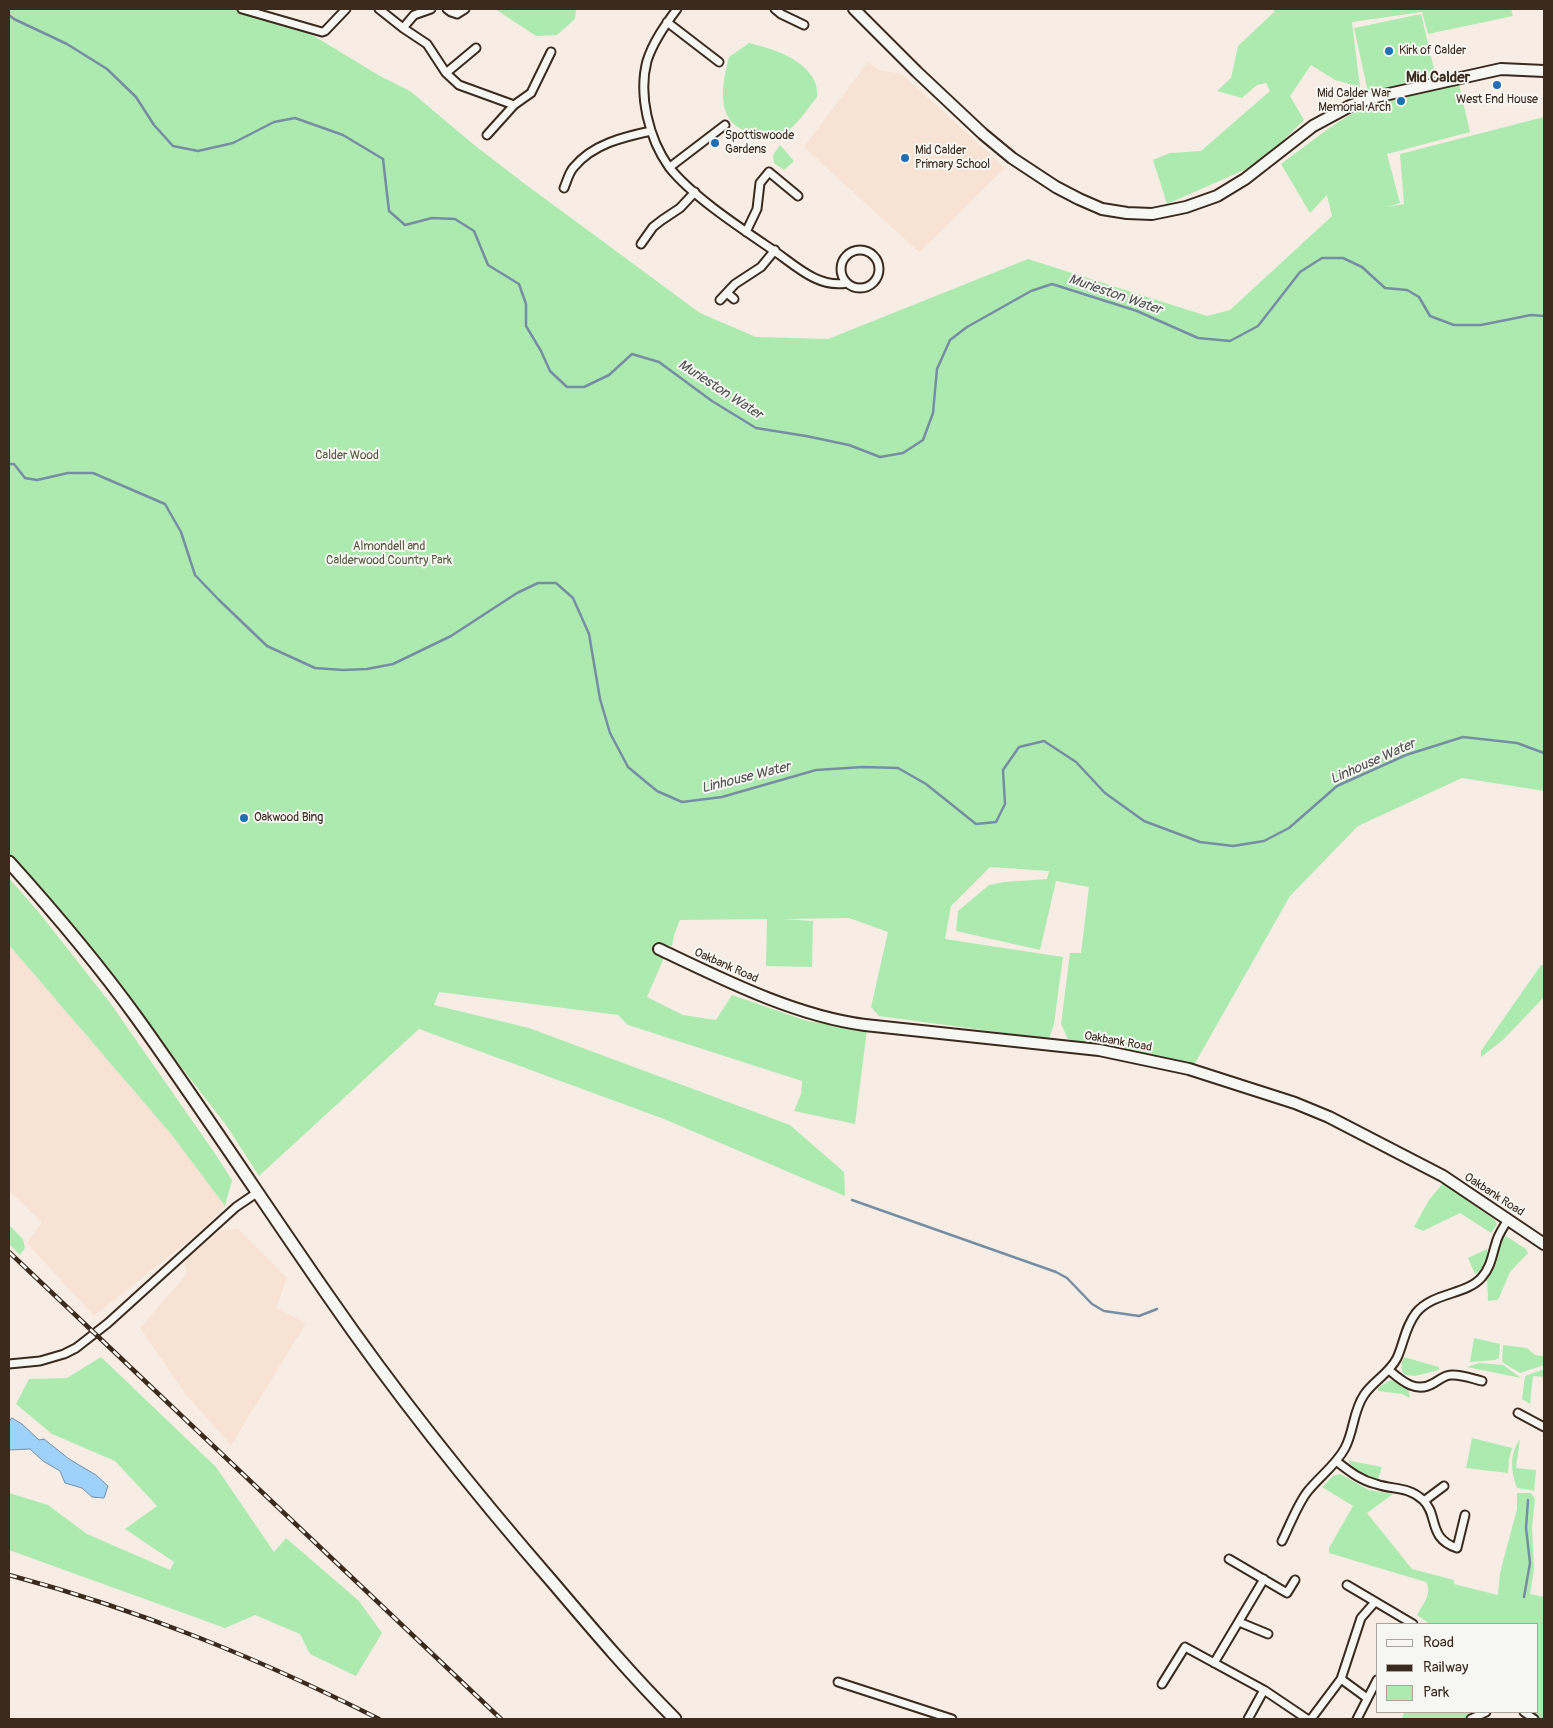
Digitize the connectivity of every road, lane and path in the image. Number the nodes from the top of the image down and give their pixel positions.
1 (242, 9) edge
2 (346, 9) edge
3 (378, 9) edge
4 (431, 9) edge
5 (447, 9) edge
6 (465, 9) edge
7 (677, 9) edge
8 (775, 9) edge
9 (854, 9) edge
10 (667, 22) junction
11 (804, 25) dead end
12 (403, 28) junction
13 (476, 48) dead end
14 (551, 52) dead end
15 (719, 62) dead end
16 (1544, 71) edge
17 (446, 73) junction
18 (514, 105) junction
19 (725, 125) dead end
20 (651, 131) junction
21 (487, 135) dead end
22 (670, 167) junction
23 (564, 188) dead end
24 (695, 192) junction
25 (798, 196) dead end
26 (746, 232) junction
27 (641, 244) dead end
28 (774, 250) junction
29 (847, 283) junction
30 (727, 293) junction
31 (734, 299) dead end
32 (720, 300) dead end
33 (9, 862) edge
34 (658, 949) dead end
35 (258, 1192) junction
36 (1508, 1219) junction
37 (1544, 1244) edge
38 (9, 1364) edge
39 (1389, 1370) junction
40 (1482, 1381) dead end
41 (1518, 1413) dead end
42 (1544, 1427) edge
43 (1336, 1461) junction
44 (1444, 1486) dead end
45 (1424, 1501) junction
46 (1465, 1515) dead end
47 (1282, 1542) dead end
48 (1229, 1559) dead end
49 (1264, 1579) junction
50 (1294, 1580) dead end
51 (1348, 1585) dead end
52 (1375, 1602) junction
53 (1239, 1622) junction
54 (1411, 1623) edge
55 (1268, 1634) dead end
56 (1214, 1663) junction
57 (1341, 1679) junction
58 (838, 1682) dead end
59 (1376, 1682) edge
60 (1162, 1684) dead end
61 (1264, 1690) junction
62 (1367, 1698) junction
63 (1484, 1713) edge
64 (675, 1719) edge
65 (952, 1719) edge
66 (1248, 1719) edge
67 (1307, 1719) edge
68 (1311, 1719) edge
69 (1357, 1719) edge
70 (1471, 1719) edge

1 - 2 street
3 - 12 street
4 - 12 street
5 - 6 street
7 - 10 street
8 - 11 street
9 - 16 street
10 - 15 street
10 - 20 street
12 - 17 street
13 - 17 street
14 - 18 street
17 - 18 street
18 - 21 street
19 - 22 street
20 - 22 street
20 - 23 street
22 - 24 street
24 - 26 street
24 - 27 street
25 - 26 street
26 - 28 street
28 - 29 street
28 - 30 street
29 - 29 street
30 - 31 street
30 - 32 street
33 - 35 main road
34 - 36 street, Oakbank Road
35 - 38 street
35 - 64 main road
36 - 37 street, Oakbank Road
36 - 39 street
39 - 40 street
39 - 43 street
41 - 42 street
43 - 45 street
43 - 47 street
44 - 45 street
45 - 46 street
48 - 49 street
49 - 50 street
49 - 53 street
51 - 52 street
52 - 54 street
52 - 57 street
53 - 55 street
53 - 56 street
56 - 60 street
56 - 61 street
57 - 62 street
57 - 68 street
58 - 65 street
59 - 62 street
61 - 66 street
61 - 67 street
62 - 69 street
63 - 70 street

